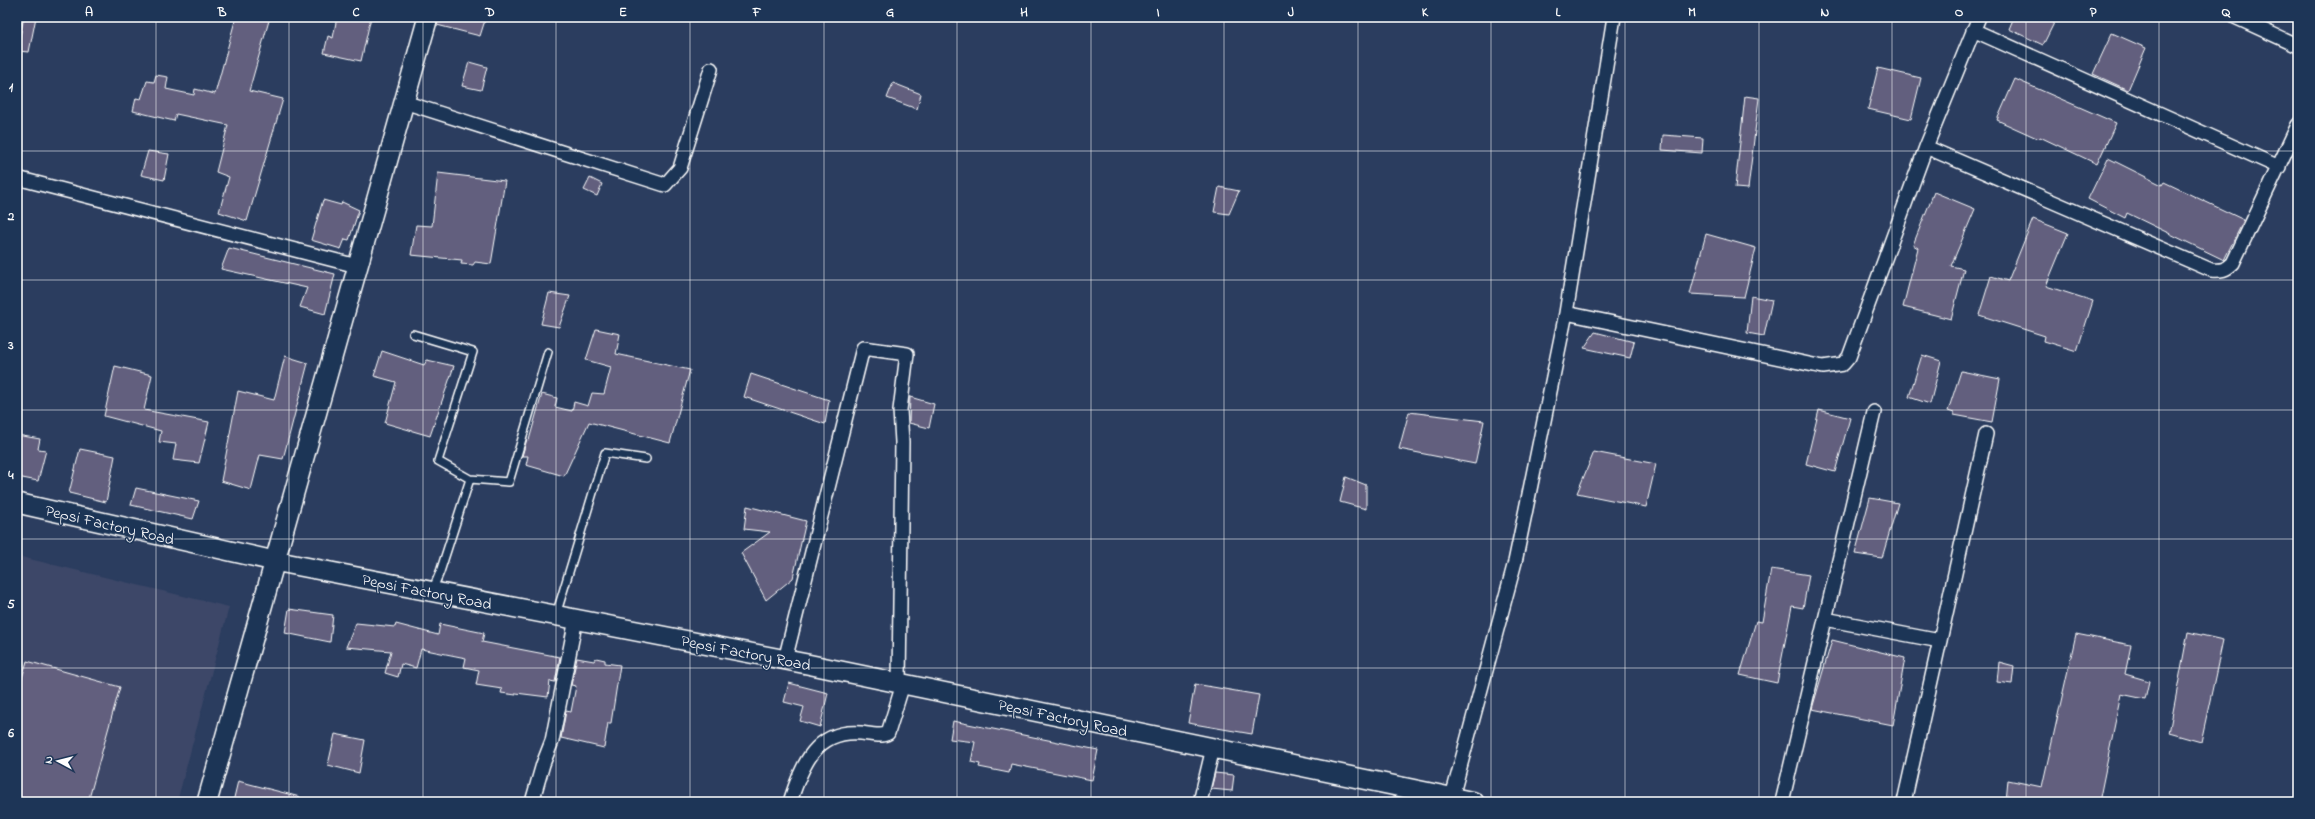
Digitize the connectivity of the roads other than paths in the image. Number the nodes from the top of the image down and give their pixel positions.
1 (428, 17) edge
2 (1614, 17) edge
3 (1979, 17) edge
4 (2235, 17) edge
5 (1973, 30) junction
6 (2298, 46) edge
7 (711, 69) dead end
8 (404, 102) junction
9 (2298, 125) edge
10 (1926, 147) junction
11 (2279, 167) junction
12 (17, 178) edge
13 (357, 266) junction
14 (1566, 313) junction
15 (413, 334) dead end
16 (548, 352) dead end
17 (1874, 412) dead end
18 (1986, 434) dead end
19 (646, 459) dead end
20 (470, 479) junction
21 (17, 503) edge
22 (274, 562) junction
23 (432, 592) junction
24 (556, 615) junction
25 (576, 619) junction
26 (1824, 619) junction
27 (1940, 641) junction
28 (785, 660) junction
29 (901, 683) junction
30 (1213, 748) junction
31 (1452, 797) junction
32 (207, 802) edge
33 (532, 802) edge
34 (790, 802) edge
35 (1200, 802) edge
36 (1474, 802) edge
37 (1782, 802) edge
38 (1904, 802) edge

1 - 8 main road
2 - 14 street
3 - 5 street
4 - 6 street
5 - 10 street
5 - 11 street
7 - 8 street
8 - 13 main road
9 - 11 street
10 - 11 street
10 - 14 street
12 - 13 street
13 - 22 main road
14 - 31 street
15 - 20 lane
16 - 20 lane
17 - 26 street
18 - 27 street
19 - 24 lane
20 - 23 lane
21 - 22 main road, Pepsi Factory Road
22 - 23 main road, Pepsi Factory Road
22 - 32 main road
23 - 24 main road, Pepsi Factory Road
24 - 25 main road, Pepsi Factory Road
25 - 28 main road, Pepsi Factory Road
25 - 33 street
26 - 27 street
26 - 37 street
27 - 38 street
28 - 29 main road, Pepsi Factory Road
28 - 29 street
29 - 30 main road, Pepsi Factory Road
29 - 34 street
30 - 31 main road, Pepsi Factory Road
30 - 35 street
31 - 36 main road, Pepsi Factory Road

